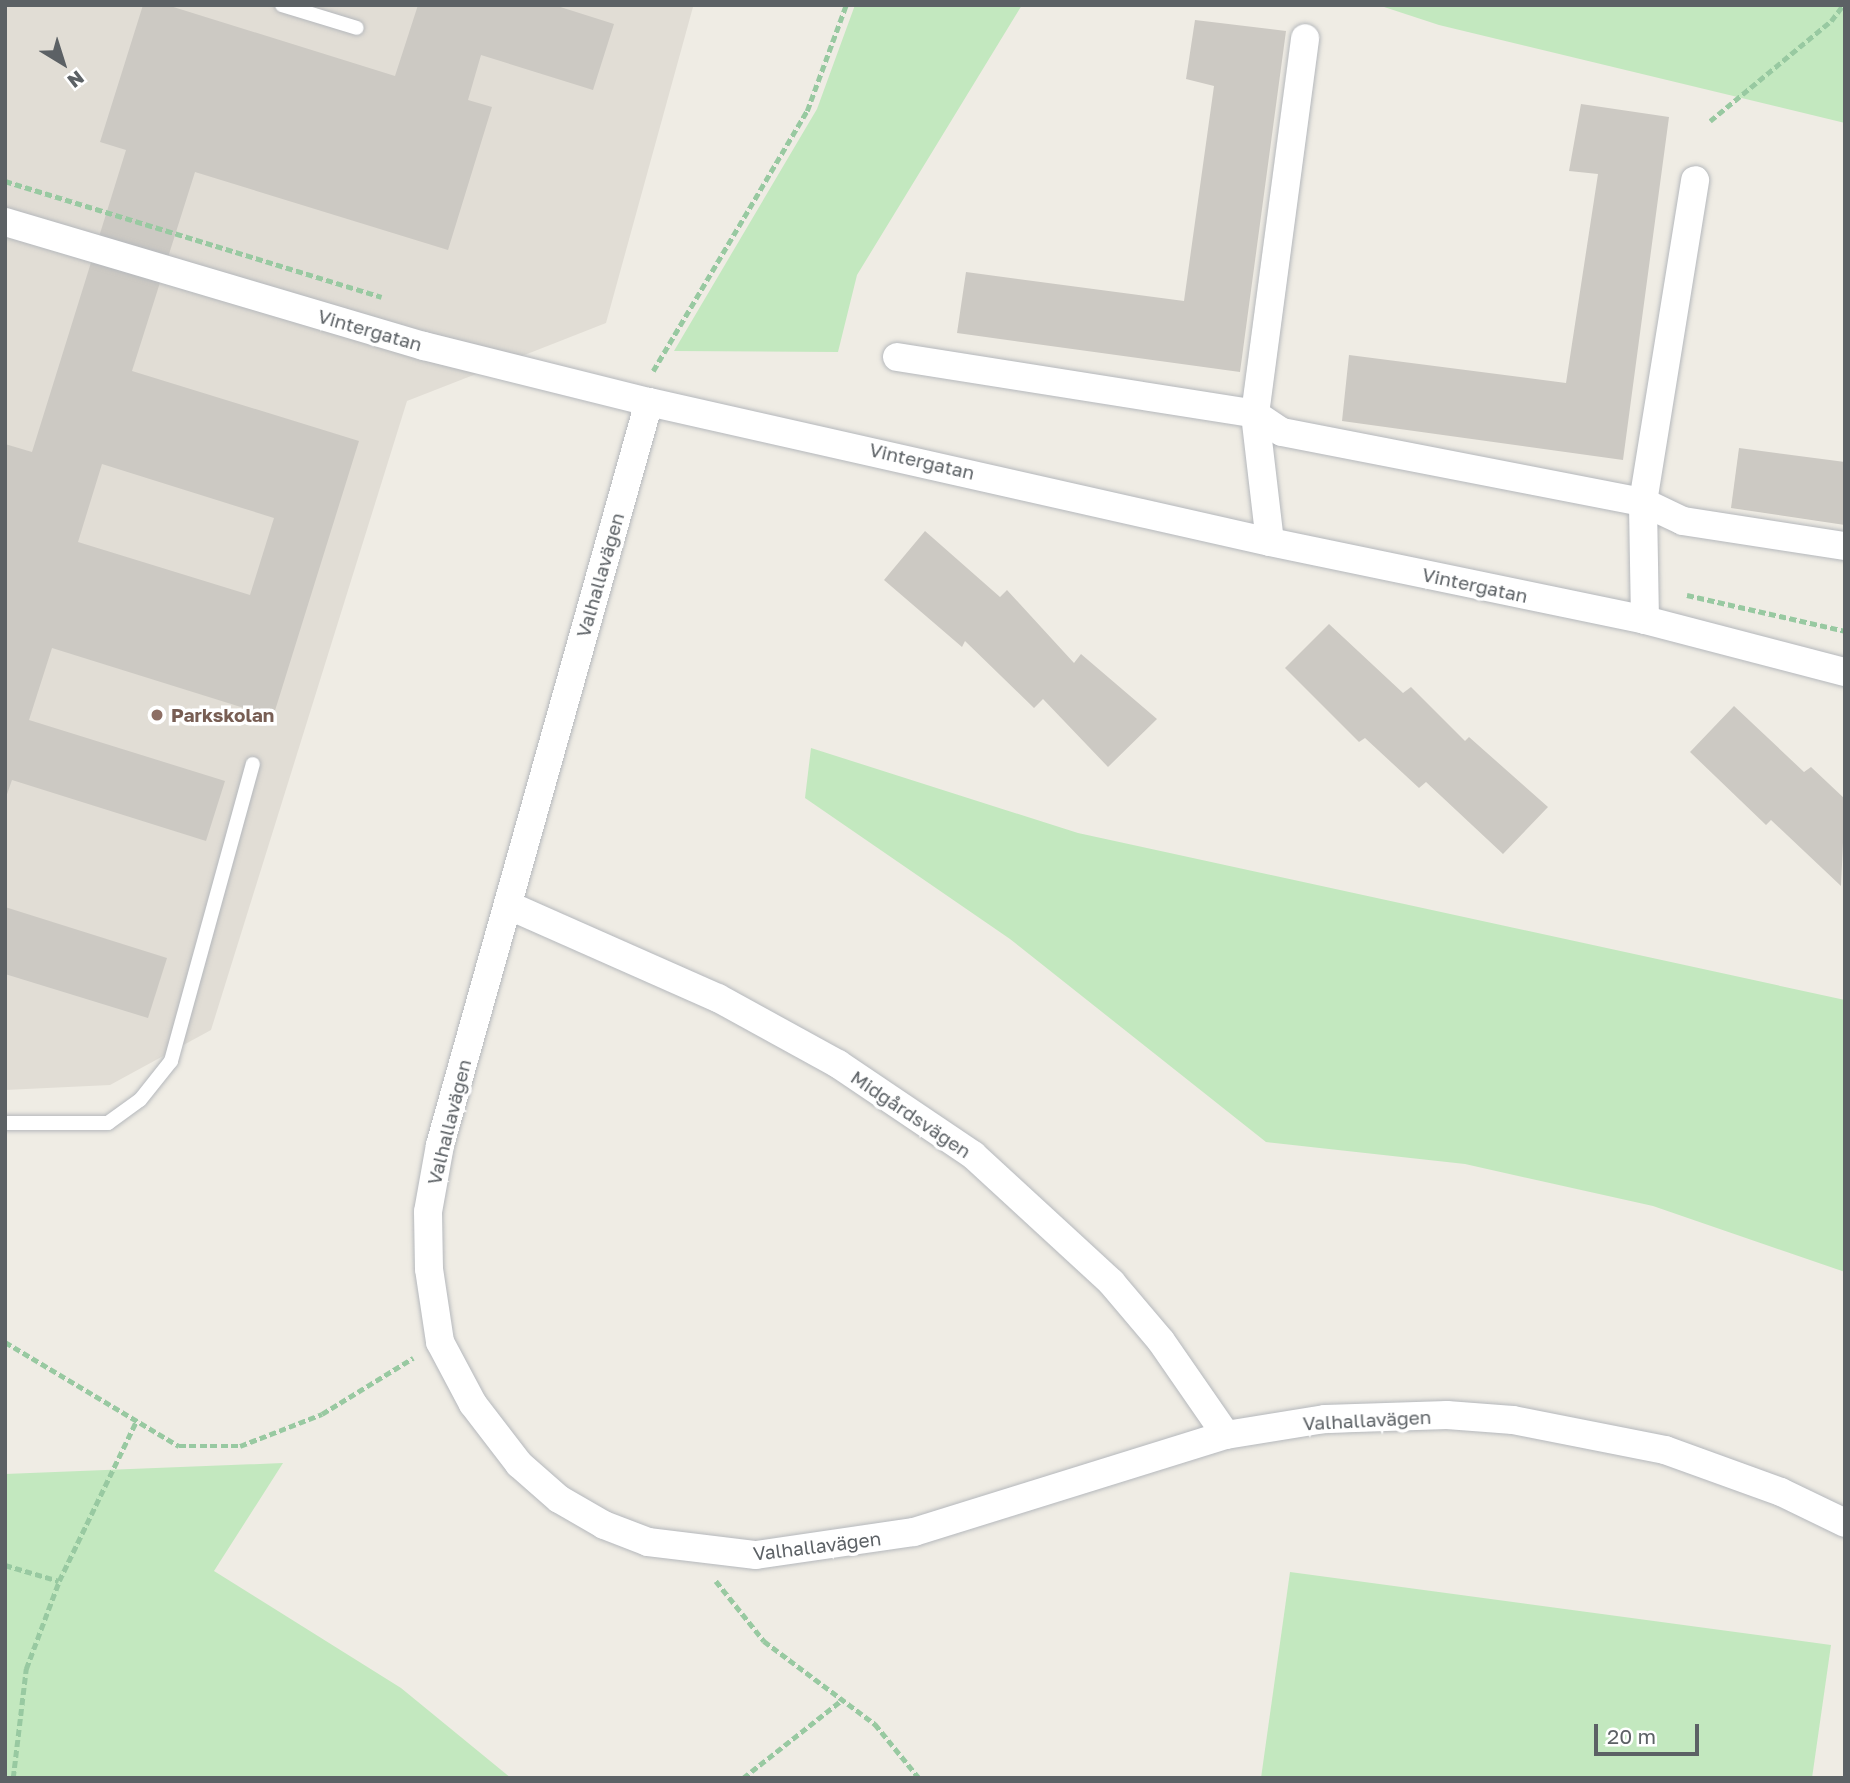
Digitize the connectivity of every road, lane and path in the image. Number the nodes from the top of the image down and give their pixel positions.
1 (282, 5) edge
2 (846, 5) edge
3 (1843, 5) edge
4 (357, 28) dead end
5 (1305, 38) dead end
6 (1710, 121) dead end
7 (1695, 180) dead end
8 (5, 181) edge
9 (5, 222) edge
10 (392, 300) dead end
11 (897, 357) dead end
12 (640, 370) dead end
13 (652, 373) junction
14 (665, 377) dead end
15 (649, 401) junction
16 (1255, 414) junction
17 (1643, 502) junction
18 (1270, 542) junction
19 (1845, 547) edge
20 (1644, 585) junction
21 (1645, 620) junction
22 (1845, 631) edge
23 (1845, 672) edge
24 (253, 764) dead end
25 (510, 906) junction
26 (5, 1123) edge
27 (5, 1342) edge
28 (440, 1342) junction
29 (137, 1420) junction
30 (1226, 1435) junction
31 (1845, 1523) edge
32 (691, 1550) junction
33 (5, 1565) edge
34 (59, 1581) junction
35 (843, 1699) junction
36 (13, 1778) edge
37 (743, 1778) edge
38 (919, 1778) edge

1 - 4 lane
2 - 13 path
3 - 6 path
5 - 16 street
7 - 17 street
8 - 10 path
9 - 15 street, Vintergatan
11 - 16 street
12 - 13 path
13 - 14 path
15 - 18 street, Vintergatan
15 - 25 street, Valhallavägen
16 - 17 street
16 - 18 street
17 - 19 street
17 - 20 street
18 - 21 street, Vintergatan
20 - 21 street
20 - 22 path
21 - 23 street, Vintergatan
24 - 26 lane
25 - 28 street, Valhallavägen
25 - 30 street, Midgårdsvägen
27 - 29 path
28 - 29 path
28 - 32 street, Valhallavägen
29 - 34 path
30 - 31 street, Valhallavägen
30 - 32 street, Valhallavägen
32 - 35 path
33 - 34 path
34 - 36 path
35 - 37 path
35 - 38 path

